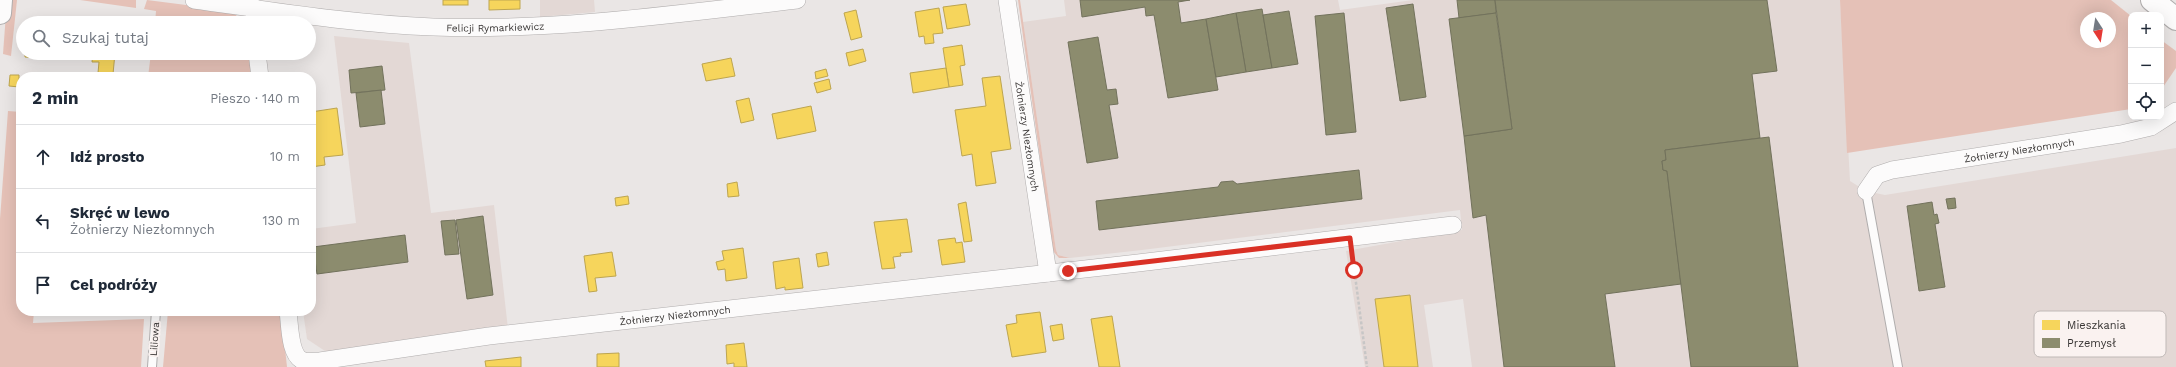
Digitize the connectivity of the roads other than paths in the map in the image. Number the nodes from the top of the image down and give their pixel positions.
1 (1, 0) edge
2 (194, 0) edge
3 (797, 0) edge
4 (1007, 0) edge
5 (2152, 0) edge
6 (0, 13) edge
7 (254, 16) edge
8 (316, 19) edge
9 (2176, 19) edge
10 (258, 60) edge
11 (259, 72) edge
12 (2176, 111) edge
13 (1866, 191) joint
14 (1453, 225) dead end
15 (1048, 273) junction
16 (156, 316) edge
17 (289, 316) edge
18 (152, 367) edge
19 (1898, 367) edge

1 - 6 street
2 - 7 street, Felicji Rymarkiewicz
3 - 8 street, Felicji Rymarkiewicz
4 - 15 street, Żołnierzy Niezłomnych
5 - 9 street
10 - 11 street
12 - 13 street, Żołnierzy Niezłomnych
13 - 19 lane
14 - 15 street, Żołnierzy Niezłomnych
15 - 17 street, Żołnierzy Niezłomnych
16 - 18 lane, Liliowa

